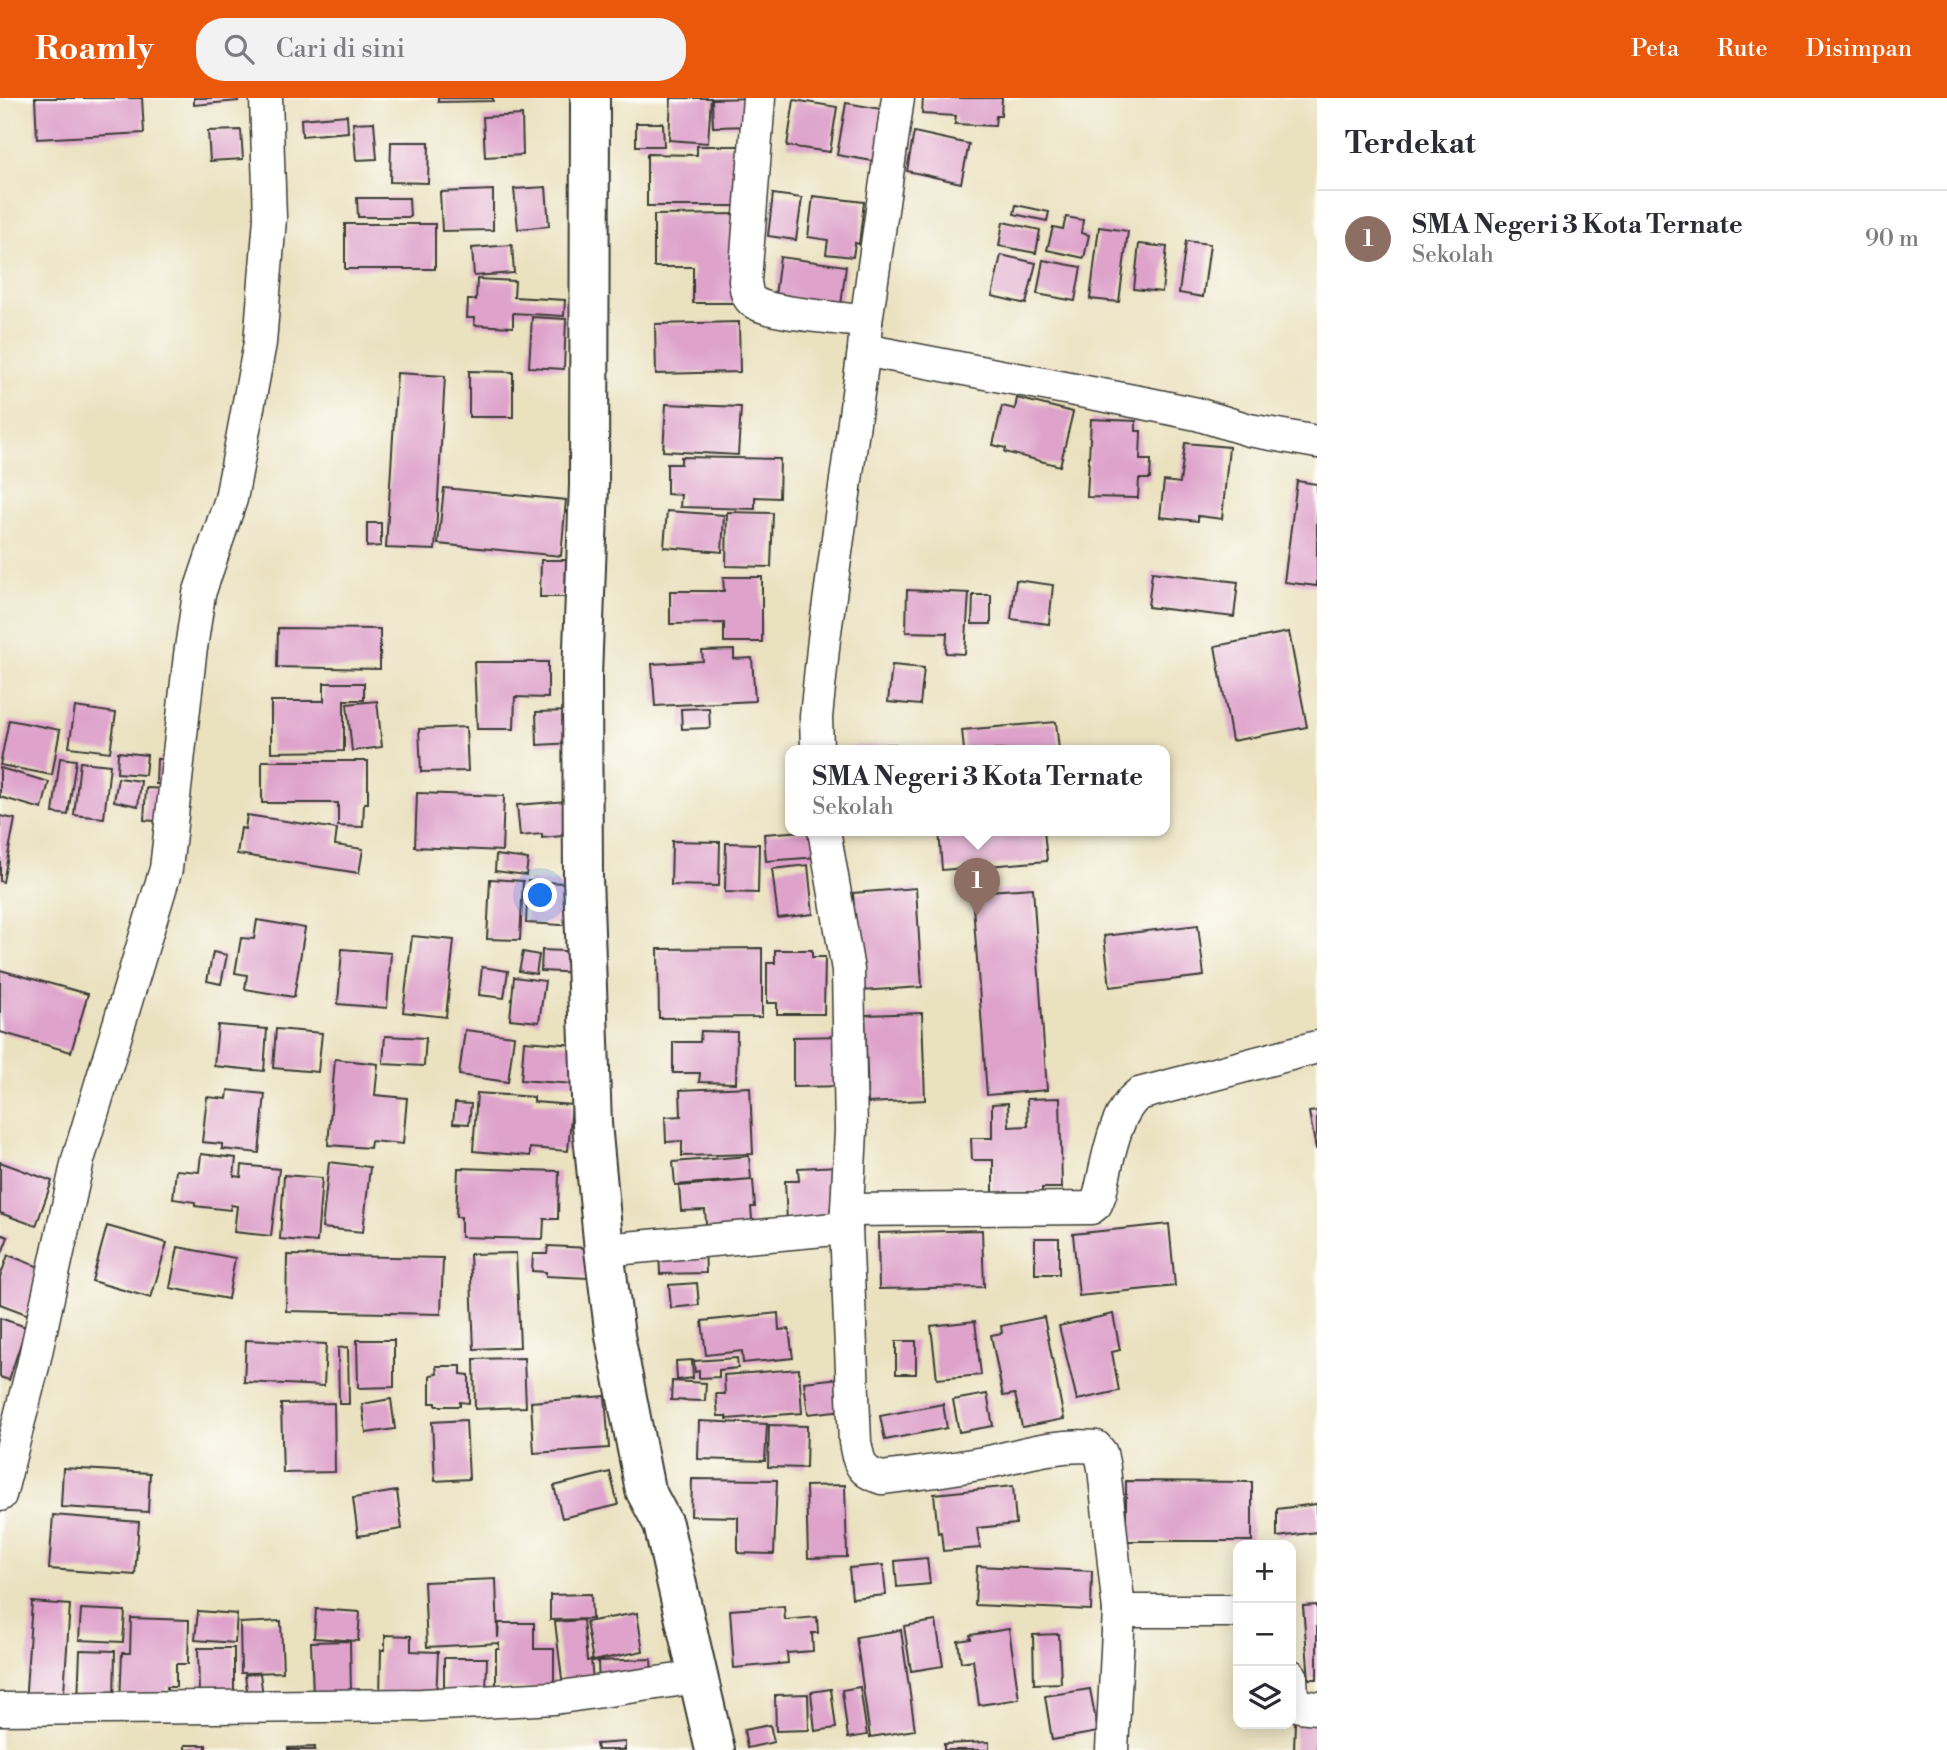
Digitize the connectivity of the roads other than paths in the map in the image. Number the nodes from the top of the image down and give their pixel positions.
1 (266, 98) edge
2 (590, 98) edge
3 (759, 98) edge
4 (898, 98) edge
5 (865, 336) junction
6 (1317, 442) edge
7 (817, 745) edge
8 (825, 836) edge
9 (1317, 1047) edge
10 (847, 1219) junction
11 (604, 1250) junction
12 (13, 1390) edge
13 (0, 1494) edge
14 (1119, 1611) junction
15 (1233, 1611) edge
16 (698, 1677) junction
17 (1296, 1702) edge
18 (1317, 1708) edge
19 (0, 1709) edge
20 (715, 1750) edge
21 (1112, 1750) edge

1 - 12 street
2 - 11 highway
3 - 5 street
4 - 5 street
5 - 6 street
5 - 7 street
8 - 10 street
9 - 10 street
10 - 11 street
10 - 14 street
11 - 16 highway
12 - 13 street
14 - 15 street
14 - 21 street
16 - 19 street
16 - 20 highway
17 - 18 street

